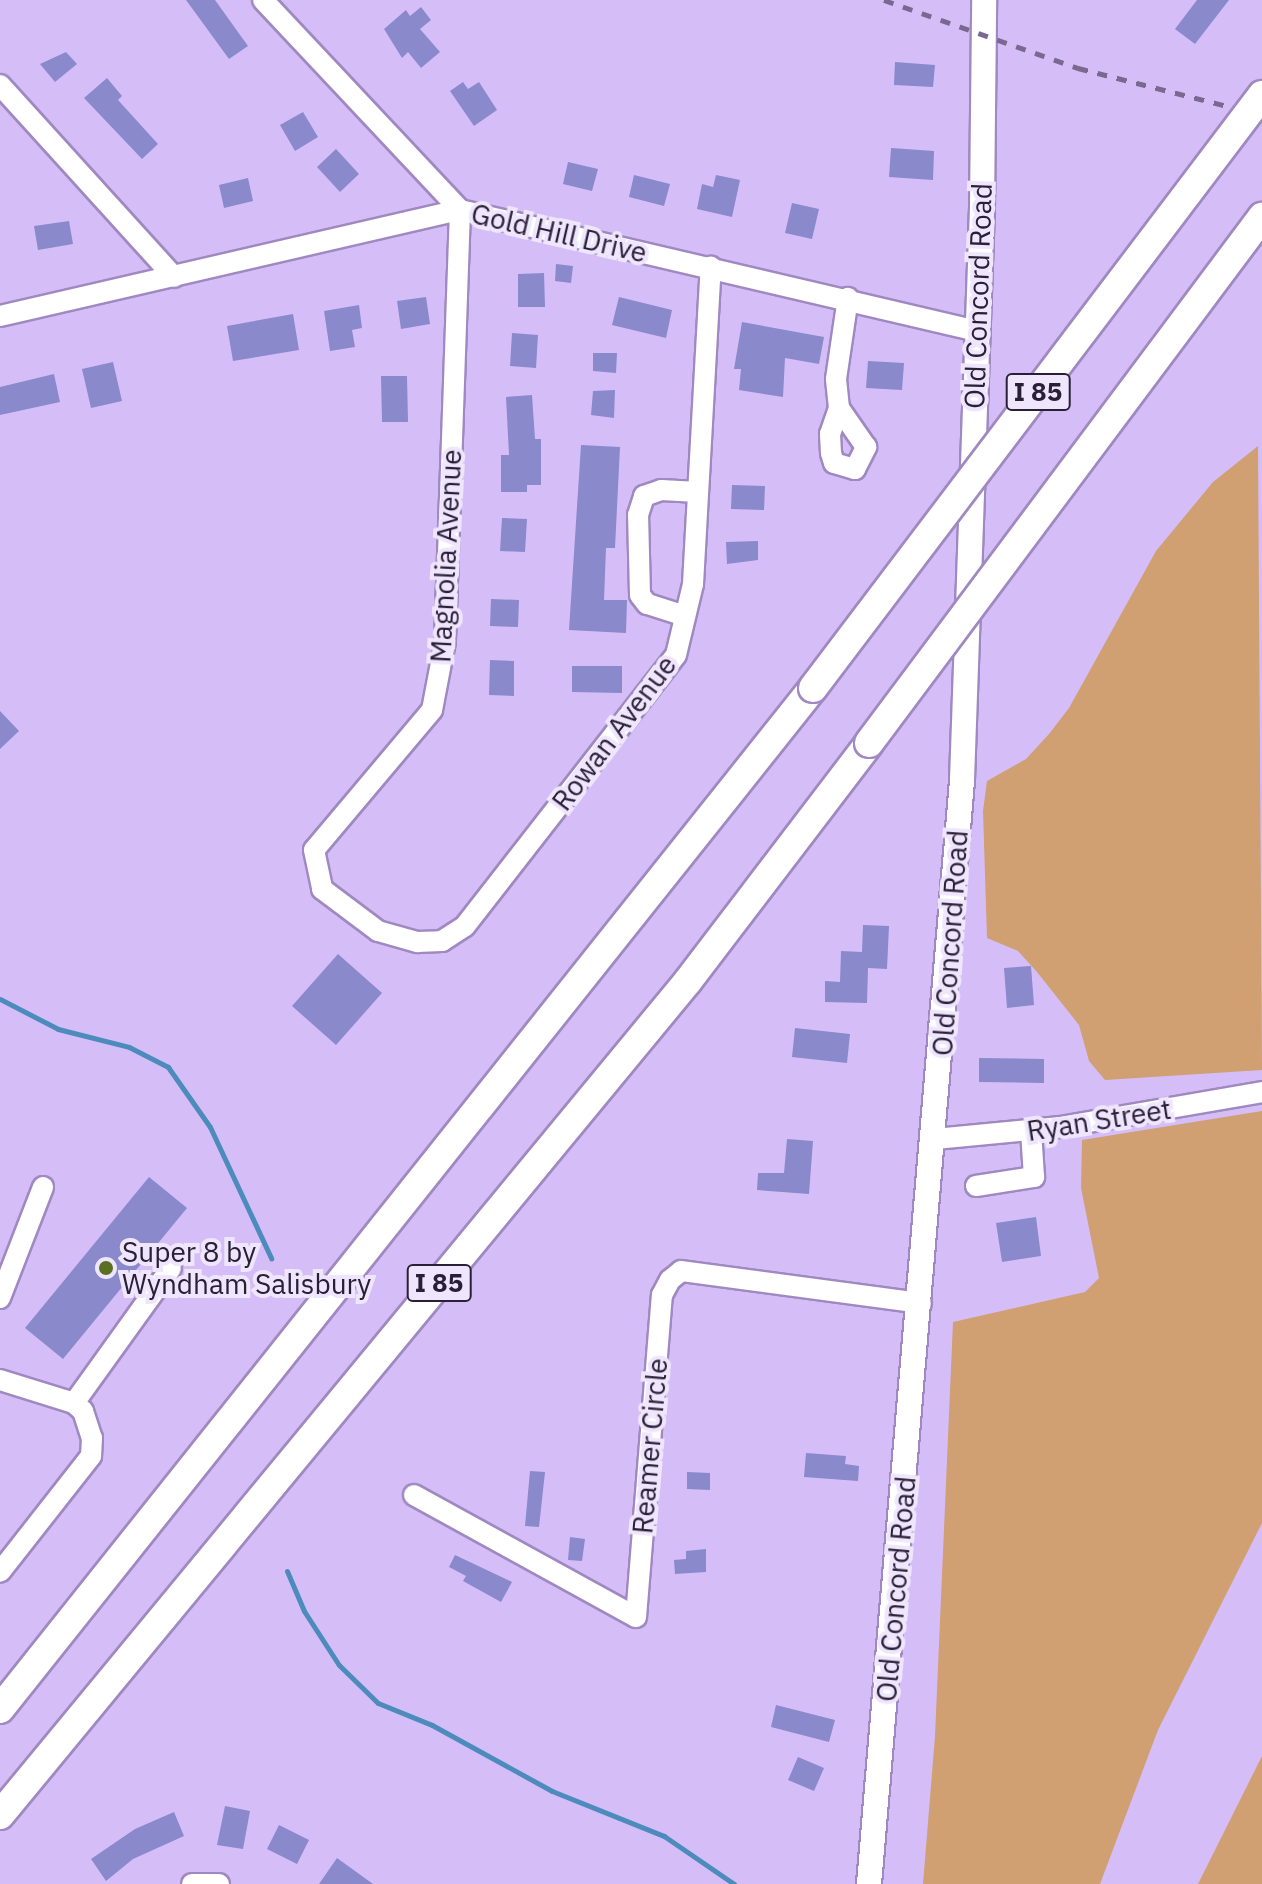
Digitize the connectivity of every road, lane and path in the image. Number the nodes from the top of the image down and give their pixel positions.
1 (263, 0) edge
2 (984, 0) edge
3 (0, 85) edge
4 (1262, 95) edge
5 (460, 210) junction
6 (1262, 217) edge
7 (711, 267) junction
8 (174, 277) junction
9 (848, 298) junction
10 (0, 316) edge
11 (977, 331) junction
12 (839, 408) dead end
13 (698, 492) junction
14 (685, 616) junction
15 (314, 856) joint
16 (1262, 1092) edge
17 (1031, 1131) junction
18 (935, 1139) junction
19 (976, 1186) dead end
20 (43, 1187) dead end
21 (171, 1268) dead end
22 (0, 1298) edge
23 (921, 1303) junction
24 (0, 1380) edge
25 (74, 1403) junction
26 (414, 1495) dead end
27 (0, 1572) edge
28 (0, 1709) edge
29 (0, 1815) edge
30 (192, 1884) edge
31 (219, 1884) edge
32 (869, 1884) edge

1 - 5 street
2 - 11 main road, Old Concord Road
3 - 8 street
4 - 28 highway, I 85, bridge
5 - 7 street, Gold Hill Drive
5 - 8 street, Gold Hill Drive
5 - 15 street, Magnolia Avenue
6 - 29 highway, I 85, bridge
7 - 9 street, Gold Hill Drive
7 - 13 street, Rowan Avenue
8 - 10 street, Gold Hill Drive
9 - 11 street, Gold Hill Drive
9 - 12 street
11 - 18 main road, Old Concord Road
13 - 14 street, Rowan Avenue
13 - 14 street
14 - 15 street, Rowan Avenue
16 - 17 street, Ryan Street
17 - 18 street, Ryan Street
17 - 19 street
18 - 23 main road, Old Concord Road
20 - 22 street
21 - 25 street
23 - 26 street, Reamer Circle
23 - 32 main road, Old Concord Road
24 - 25 street
25 - 27 street
30 - 31 street

